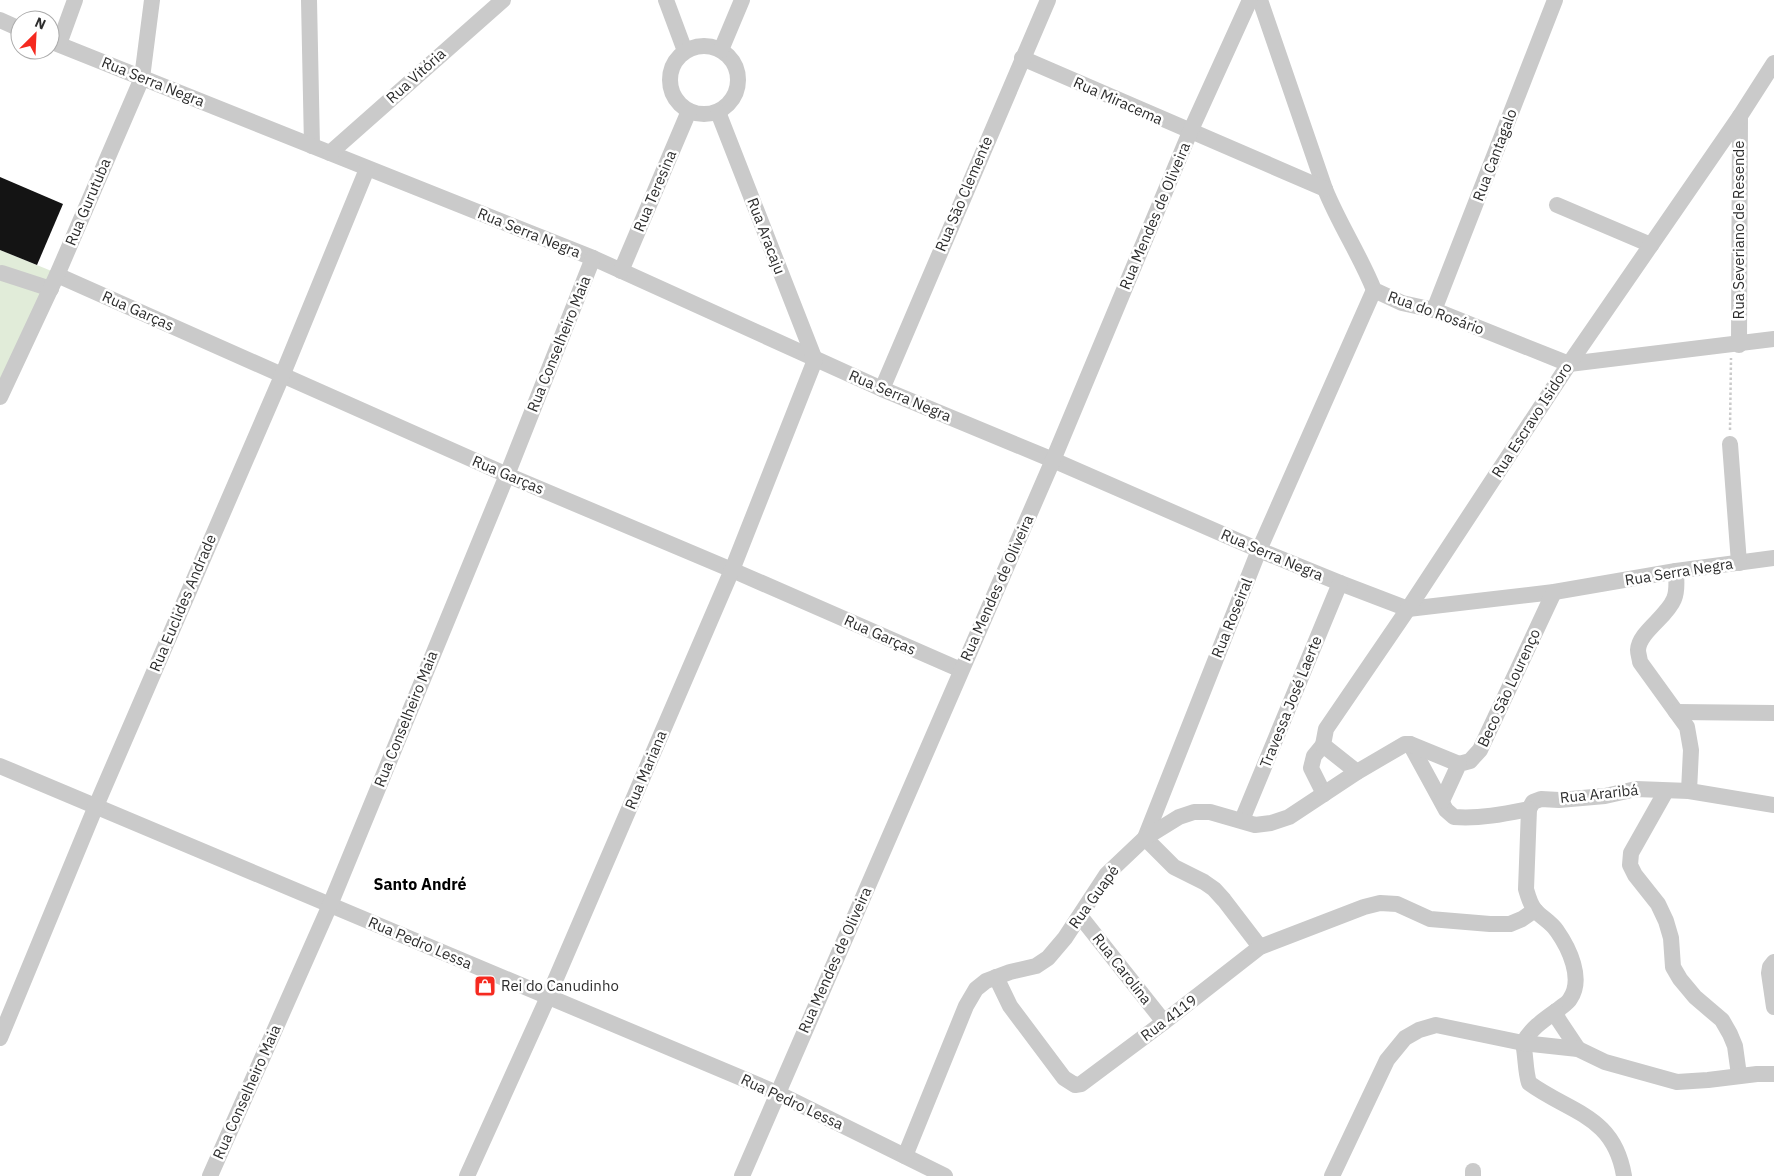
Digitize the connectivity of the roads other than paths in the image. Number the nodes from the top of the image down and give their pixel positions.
1 (75, 0) edge
2 (152, 0) edge
3 (309, 0) edge
4 (502, 0) edge
5 (666, 0) edge
6 (742, 0) edge
7 (1048, 0) edge
8 (1250, 0) edge
9 (1260, 0) edge
10 (1555, 0) edge
11 (60, 32) edge
12 (60, 44) edge
13 (721, 50) junction
14 (685, 51) junction
15 (1022, 58) junction
16 (1774, 63) edge
17 (142, 78) junction
18 (689, 111) junction
19 (718, 112) junction
20 (1740, 116) junction
21 (1190, 132) junction
22 (312, 146) junction
23 (330, 153) junction
24 (367, 169) junction
25 (1325, 189) junction
26 (1557, 205) dead end
27 (1651, 245) junction
28 (593, 258) junction
29 (621, 271) junction
30 (2, 273) dead end
31 (54, 282) junction
32 (1374, 290) junction
33 (1434, 310) junction
34 (1774, 339) edge
35 (1735, 345) junction
36 (815, 360) junction
37 (1569, 364) junction
38 (282, 376) junction
39 (882, 389) junction
40 (0, 397) edge
41 (1730, 444) road end
42 (1053, 460) junction
43 (507, 474) junction
44 (1259, 550) junction
45 (1774, 558) edge
46 (1739, 563) junction
47 (732, 570) junction
48 (1676, 571) junction
49 (1340, 584) junction
50 (1554, 592) junction
51 (1408, 609) junction
52 (961, 670) junction
53 (1676, 712) junction
54 (1774, 713) edge
55 (1410, 744) junction
56 (1323, 745) junction
57 (1459, 764) junction
58 (0, 766) edge
59 (1357, 772) junction
60 (1666, 791) junction
61 (1689, 791) junction
62 (1324, 794) junction
63 (1442, 800) junction
64 (1774, 805) edge
65 (96, 806) junction
66 (1529, 809) junction
67 (1242, 820) junction
68 (1145, 838) junction
69 (330, 905) junction
70 (1535, 910) junction
71 (1080, 916) junction
72 (1260, 946) junction
73 (1774, 962) edge
74 (996, 977) junction
75 (548, 997) junction
76 (1774, 1007) edge
77 (1556, 1011) junction
78 (1164, 1022) junction
79 (0, 1038) edge
80 (1523, 1043) junction
81 (1578, 1048) junction
82 (1774, 1074) edge
83 (1739, 1075) junction
84 (777, 1094) junction
85 (905, 1156) junction
86 (210, 1176) edge
87 (467, 1176) edge
88 (742, 1176) edge
89 (945, 1176) edge
90 (1332, 1176) edge
91 (1624, 1176) edge

1 - 11 street
2 - 17 street, Rua Gurutuba
3 - 22 street
4 - 23 street, Rua Vitória
5 - 14 street
6 - 13 street
7 - 15 street, Rua São Clemente
8 - 21 street, Rua Mendes de Oliveira
9 - 25 street, Rua do Rosário
10 - 33 street, Rua Cantagalo
12 - 17 street, Rua Serra Negra
13 - 14 street
13 - 19 street
14 - 18 street
15 - 21 street, Rua Miracema
15 - 39 street, Rua São Clemente
16 - 20 street, Rua Escravo Isidoro
17 - 22 street, Rua Serra Negra
17 - 31 street, Rua Gurutuba
18 - 19 street
18 - 29 street, Rua Teresina
19 - 36 street, Rua Aracaju
20 - 27 street, Rua Escravo Isidoro
20 - 35 street, Rua Severiano de Resende
21 - 25 street, Rua Miracema
21 - 42 street, Rua Mendes de Oliveira
22 - 23 street, Rua Serra Negra
23 - 24 street, Rua Serra Negra
24 - 28 street, Rua Serra Negra
24 - 38 street, Rua Euclides Andrade
25 - 32 street, Rua do Rosário
26 - 27 street
27 - 37 street, Rua Escravo Isidoro
28 - 29 street, Rua Serra Negra
28 - 43 street, Rua Conselheiro Maia
29 - 36 street, Rua Serra Negra
30 - 31 street, Rua Garças
31 - 38 street, Rua Garças
31 - 40 street, Rua Gurutuba
32 - 33 street, Rua do Rosário
32 - 44 street, Rua Roseiral
33 - 37 street, Rua do Rosário
34 - 35 street, Rua do Rosário
35 - 37 street, Rua do Rosário
36 - 39 street, Rua Serra Negra
36 - 47 street, Rua Mariana
37 - 51 street, Rua Escravo Isidoro
38 - 43 street, Rua Garças
38 - 65 street, Rua Euclides Andrade
39 - 42 street, Rua Serra Negra
41 - 46 street
42 - 44 street, Rua Serra Negra
42 - 52 street, Rua Mendes de Oliveira
43 - 47 street, Rua Garças
43 - 69 street, Rua Conselheiro Maia
44 - 49 street, Rua Serra Negra
44 - 68 street, Rua Roseiral
45 - 46 street, Rua Serra Negra
46 - 48 street, Rua Serra Negra
47 - 52 street, Rua Garças
47 - 75 street, Rua Mariana
48 - 50 street, Rua Serra Negra
48 - 53 street
49 - 51 street, Rua Serra Negra
49 - 67 street, Travessa José Laerte
50 - 51 street, Rua Serra Negra
50 - 57 street, Beco São Lourenço
51 - 56 street, Rua Escravo Isidoro
52 - 84 street, Rua Mendes de Oliveira
53 - 54 street
53 - 61 street
55 - 57 street
55 - 59 street, Rua Guapé
55 - 63 street, Rua Araribá
56 - 59 street
56 - 62 street, Rua Escravo Isidoro
57 - 63 street
58 - 65 street, Rua Pedro Lessa
59 - 62 street, Rua Guapé
60 - 61 street, Rua Araribá
60 - 66 street, Rua Araribá
60 - 83 street
61 - 64 street, Rua Araribá
62 - 67 street, Rua Guapé
63 - 66 street, Rua Araribá
65 - 69 street, Rua Pedro Lessa
65 - 79 street, Rua Euclides Andrade
66 - 70 street
67 - 68 street, Rua Guapé
68 - 71 street, Rua Guapé
68 - 72 street
69 - 75 street, Rua Pedro Lessa
69 - 86 street, Rua Conselheiro Maia
70 - 72 street, Rua 4119
70 - 77 street
71 - 74 street, Rua Guapé
71 - 78 street, Rua Carolina
72 - 78 street, Rua 4119
73 - 76 street
74 - 78 street, Rua 4119
74 - 85 street, Rua Guapé
75 - 84 street, Rua Pedro Lessa
75 - 87 street, Rua Mariana
77 - 80 street
77 - 81 street
80 - 81 street
80 - 90 street
80 - 91 street
81 - 83 street
82 - 83 street
84 - 85 street, Rua Pedro Lessa
84 - 88 street, Rua Mendes de Oliveira
85 - 89 street, Rua Pedro Lessa

